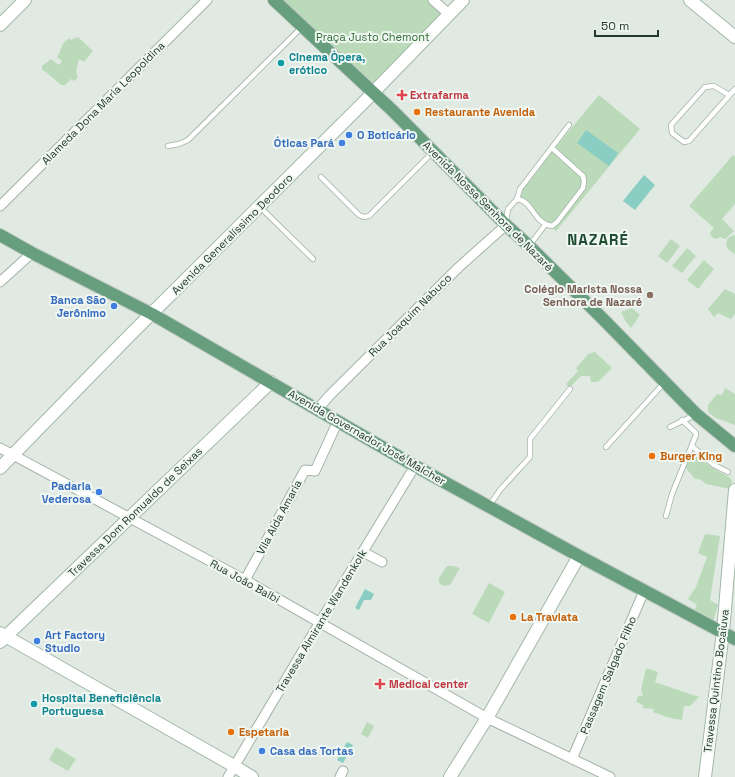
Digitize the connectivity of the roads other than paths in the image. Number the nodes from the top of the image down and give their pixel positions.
1 (25, 0) edge
2 (207, 0) edge
3 (274, 0) edge
4 (433, 0) edge
5 (463, 0) edge
6 (690, 0) edge
7 (449, 14) junction
8 (0, 26) edge
9 (303, 26) junction
10 (735, 37) edge
11 (735, 89) edge
12 (373, 93) junction
13 (729, 95) junction
14 (570, 125) dead end
15 (168, 146) dead end
16 (552, 148) junction
17 (434, 152) junction
18 (321, 178) dead end
19 (517, 199) junction
20 (0, 206) edge
21 (260, 207) junction
22 (506, 225) junction
23 (545, 225) junction
24 (0, 235) edge
25 (529, 246) junction
26 (32, 253) junction
27 (313, 259) dead end
28 (0, 282) edge
29 (152, 314) junction
30 (271, 382) junction
31 (665, 382) junction
32 (570, 389) dead end
33 (318, 408) junction
34 (696, 414) junction
35 (682, 420) junction
36 (338, 421) junction
37 (670, 427) dead end
38 (735, 446) edge
39 (606, 447) dead end
40 (692, 447) junction
41 (0, 448) edge
42 (13, 454) junction
43 (415, 466) junction
44 (0, 468) edge
45 (728, 472) dead end
46 (735, 490) edge
47 (489, 506) junction
48 (666, 516) dead end
49 (129, 518) junction
50 (363, 552) junction
51 (579, 556) junction
52 (382, 562) dead end
53 (246, 580) junction
54 (644, 591) junction
55 (320, 622) junction
56 (723, 632) junction
57 (2, 637) edge
58 (735, 639) edge
59 (487, 718) junction
60 (572, 759) junction
61 (234, 766) junction
62 (607, 776) edge
63 (228, 777) edge
64 (252, 777) edge
65 (450, 777) edge
66 (705, 777) edge

1 - 8 street
2 - 20 street, Alameda Dona Maria Leopoldina
3 - 9 main road, Avenida Nossa Senhora de Nazaré
4 - 7 street
5 - 7 street, Avenida Generalíssimo Deodoro
6 - 10 street
7 - 12 street, Avenida Generalíssimo Deodoro
9 - 12 main road, Avenida Nossa Senhora de Nazaré
9 - 15 lane
11 - 13 lane
12 - 17 main road, Avenida Nossa Senhora de Nazaré
12 - 21 street, Avenida Generalíssimo Deodoro
13 - 13 lane
14 - 16 lane
16 - 19 lane
16 - 23 lane
17 - 18 lane
17 - 22 main road, Avenida Nossa Senhora de Nazaré
19 - 22 lane
19 - 23 lane
21 - 27 lane
21 - 29 street, Avenida Generalíssimo Deodoro
22 - 25 main road, Avenida Nossa Senhora de Nazaré
22 - 33 street, Rua Joaquim Nabuco
23 - 25 lane
24 - 26 main road, Avenida Governador José Malcher
25 - 31 main road, Avenida Nossa Senhora de Nazaré
26 - 28 street
26 - 29 main road, Avenida Governador José Malcher
29 - 30 main road, Avenida Governador José Malcher
29 - 42 street, Avenida Generalíssimo Deodoro
30 - 33 main road, Avenida Governador José Malcher
30 - 49 street, Travessa Dom Romualdo de Seixas
31 - 34 main road, Avenida Nossa Senhora de Nazaré
31 - 39 lane
32 - 47 lane
33 - 36 main road, Avenida Governador José Malcher
34 - 35 lane
34 - 38 main road, Avenida Nossa Senhora de Nazaré
35 - 37 lane
35 - 40 lane
36 - 43 main road, Avenida Governador José Malcher
36 - 53 street, Vila Alda Amaria
40 - 45 lane
40 - 48 lane
41 - 42 street, Rua João Balbi
42 - 44 street, Avenida Generalíssimo Deodoro
42 - 49 street, Rua João Balbi
43 - 47 main road, Avenida Governador José Malcher
43 - 50 street, Travessa Almirante Wandenkolk
46 - 56 street, Travessa Quintino Bocaiuva
47 - 51 main road, Avenida Governador José Malcher
49 - 53 street, Rua João Balbi
49 - 57 street, Travessa Dom Romualdo de Seixas
50 - 52 street
50 - 55 street, Travessa Almirante Wandenkolk
51 - 54 main road, Avenida Governador José Malcher
51 - 59 street
53 - 55 street, Rua João Balbi
54 - 56 main road, Avenida Governador José Malcher
54 - 60 street, Passagem Salgado Filho
55 - 59 street, Rua João Balbi
55 - 61 street, Travessa Almirante Wandenkolk
56 - 58 main road, Avenida Governador José Malcher
56 - 66 street, Travessa Quintino Bocaiuva
57 - 61 street
59 - 60 street, Rua João Balbi
59 - 65 street
60 - 62 street, Rua João Balbi
61 - 63 street, Travessa Almirante Wandenkolk
61 - 64 street

